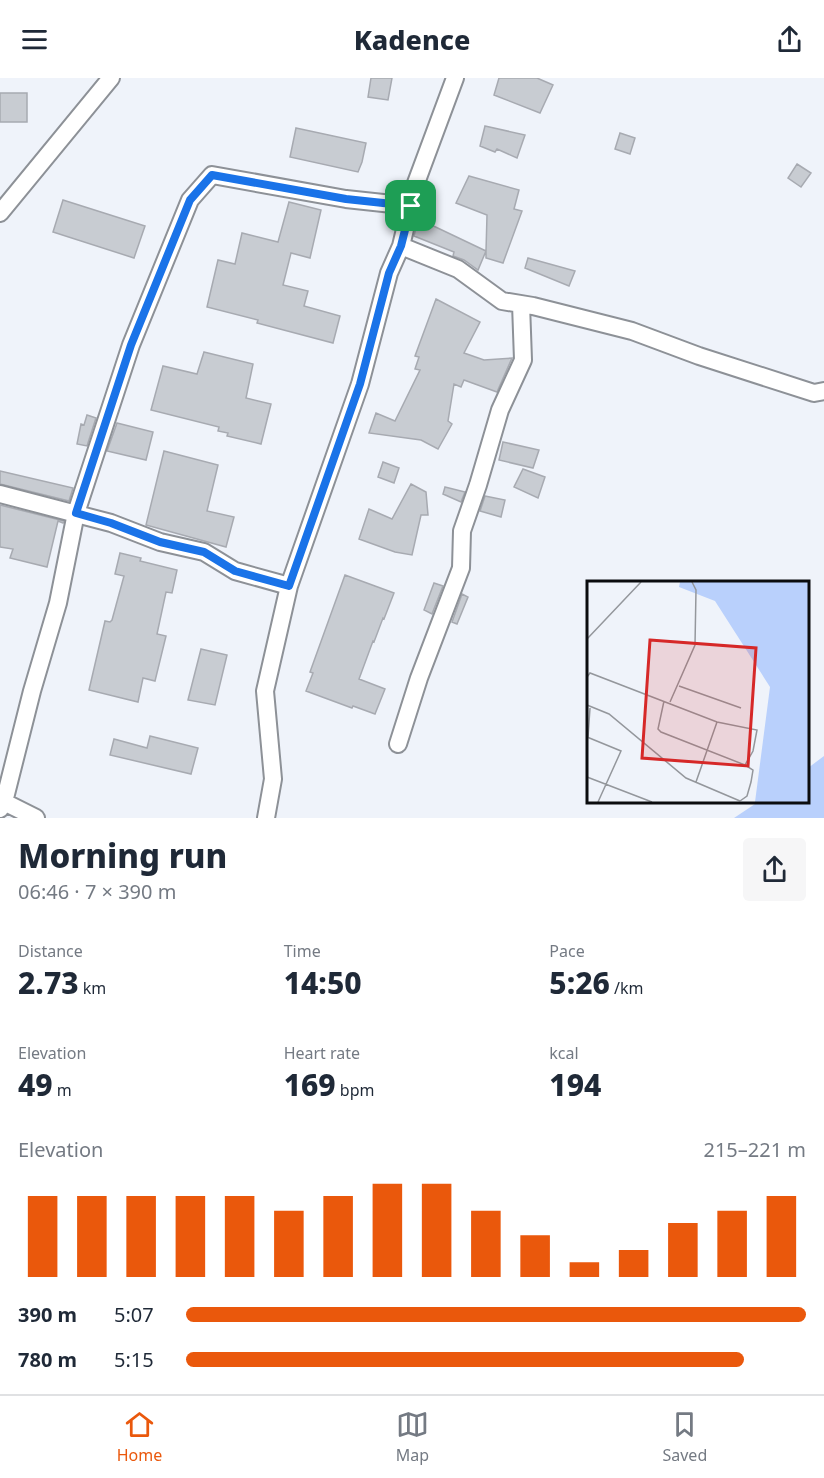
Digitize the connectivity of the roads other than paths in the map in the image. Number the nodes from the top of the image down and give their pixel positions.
1 (111, 78) edge
2 (455, 78) edge
3 (411, 206) junction
4 (0, 213) edge
5 (401, 246) junction
6 (521, 304) junction
7 (824, 391) edge
8 (0, 494) edge
9 (76, 513) junction
10 (289, 586) junction
11 (398, 744) dead end
12 (2, 806) edge
13 (36, 818) edge
14 (266, 818) edge

1 - 4 street
2 - 3 street
3 - 5 street
3 - 9 street
5 - 6 street
5 - 10 street
6 - 7 street
6 - 11 street
8 - 9 street
9 - 10 street
9 - 12 street
10 - 14 street
12 - 13 street

